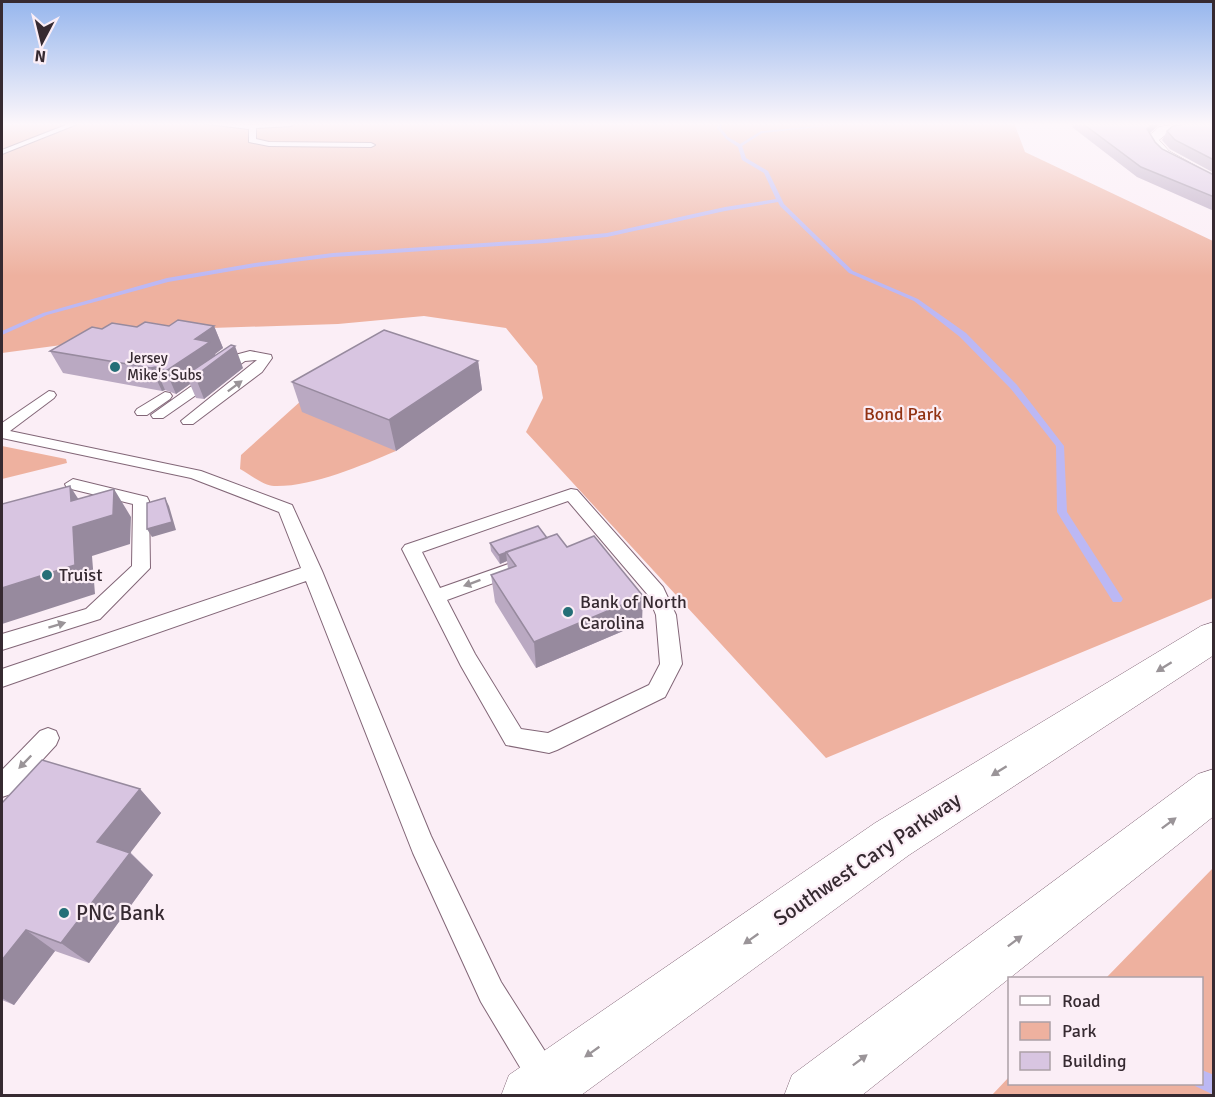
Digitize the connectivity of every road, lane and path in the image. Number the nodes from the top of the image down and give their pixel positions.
1 (1199, 174) edge
2 (1214, 183) edge
3 (250, 356) junction
4 (50, 395) dead end
5 (142, 412) dead end
6 (158, 415) dead end
7 (188, 421) dead end
8 (2, 432) edge
9 (73, 484) dead end
10 (605, 534) junction
11 (584, 542) edge
12 (531, 561) edge
13 (313, 571) junction
14 (436, 597) junction
15 (1214, 636) edge
16 (2, 642) edge
17 (2, 678) edge
18 (48, 738) dead end
19 (2, 786) edge
20 (1214, 789) edge
21 (544, 1092) edge
22 (813, 1095) edge

1 - 2 main road
3 - 5 lane
3 - 6 lane
7 -> 3 lane
4 - 8 lane
8 - 13 lane
16 -> 9 lane
10 - 11 lane
10 - 14 lane
10 - 14 lane
12 -> 14 lane
13 - 17 lane
13 - 21 lane
15 -> 21 main road, Southwest Cary Parkway
18 -> 19 lane
22 -> 20 main road

